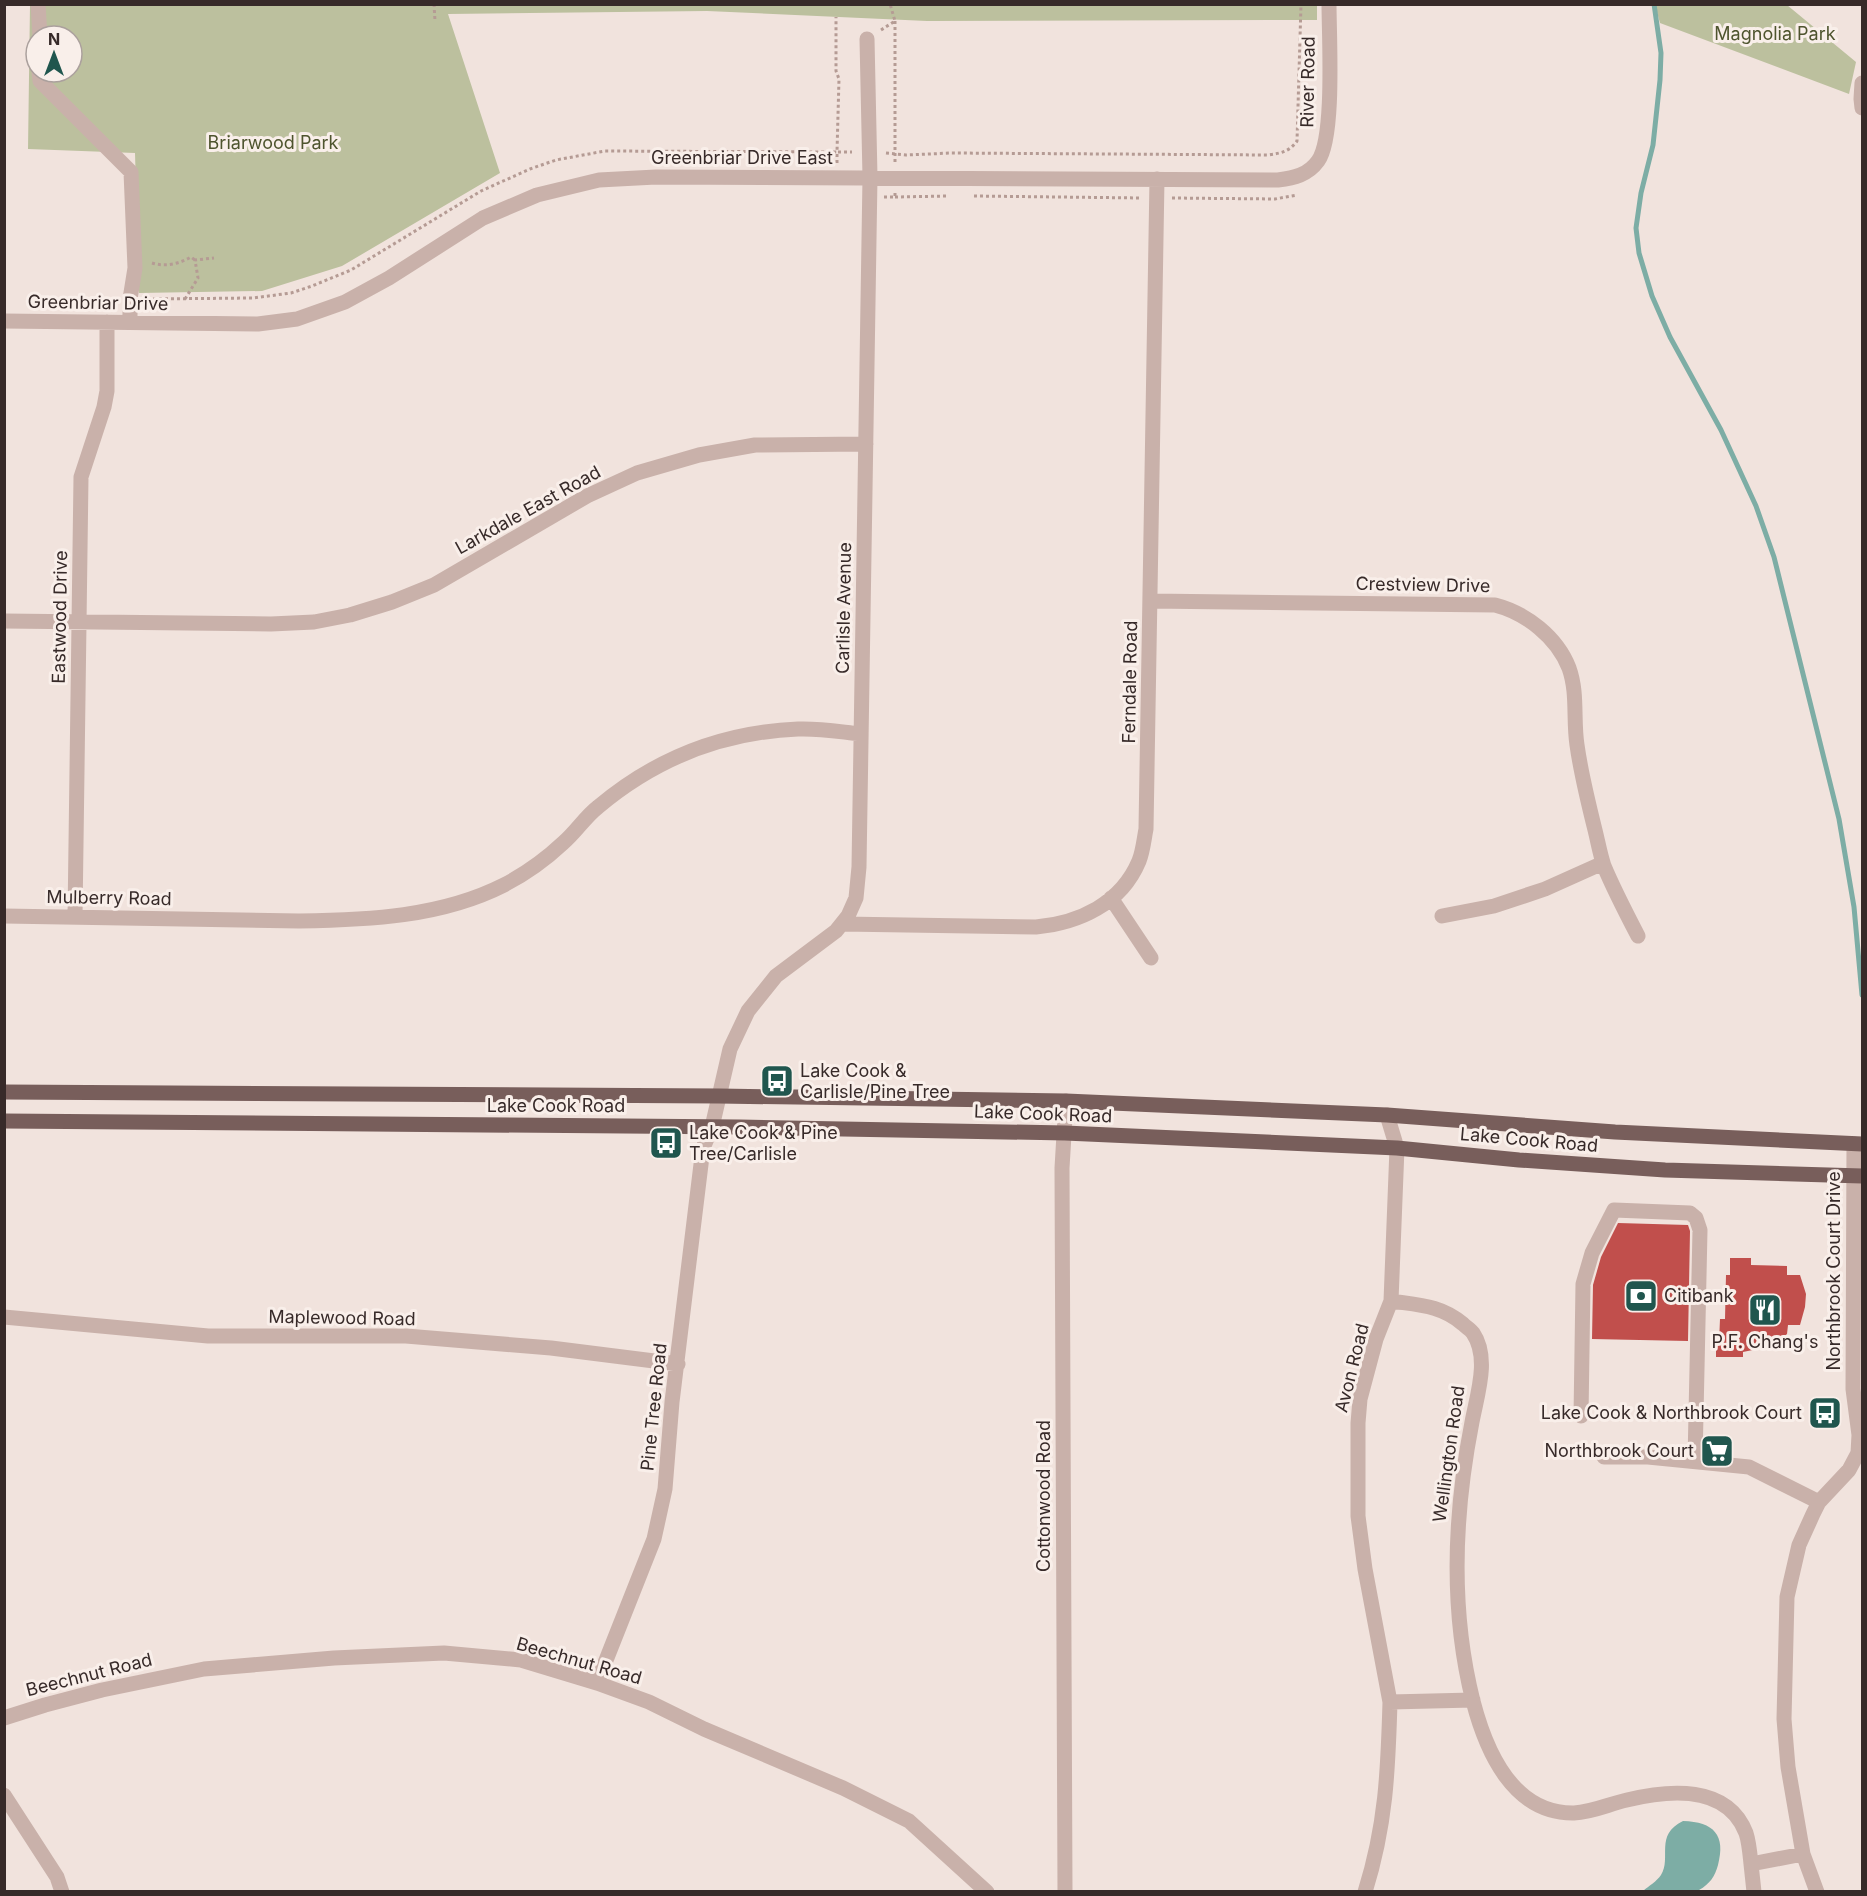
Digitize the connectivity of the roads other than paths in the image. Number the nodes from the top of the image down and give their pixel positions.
1 (38, 4) edge
2 (1329, 4) edge
3 (39, 24) edge
4 (867, 39) road end
5 (1863, 83) edge
6 (43, 84) edge
7 (1863, 108) edge
8 (1320, 159) joint
9 (870, 177) junction
10 (1157, 179) junction
11 (4, 321) edge
12 (107, 322) junction
13 (130, 322) junction
14 (190, 323) joint
15 (866, 444) junction
16 (1151, 601) junction
17 (4, 621) edge
18 (79, 621) junction
19 (861, 734) junction
20 (1603, 863) junction
21 (1111, 898) junction
22 (4, 916) edge
23 (1442, 916) dead end
24 (75, 917) junction
25 (842, 924) junction
26 (1638, 936) dead end
27 (1151, 958) dead end
28 (4, 1092) edge
29 (719, 1096) junction
30 (1066, 1101) junction
31 (1387, 1115) junction
32 (4, 1121) edge
33 (712, 1126) junction
34 (1065, 1133) junction
35 (1858, 1144) edge
36 (1397, 1148) junction
37 (1858, 1176) edge
38 (1391, 1301) junction
39 (4, 1317) edge
40 (678, 1364) junction
41 (1581, 1416) dead end
42 (1861, 1435) edge
43 (1604, 1457) dead end
44 (1695, 1461) junction
45 (1820, 1502) junction
46 (597, 1683) junction
47 (1473, 1700) junction
48 (1390, 1702) junction
49 (4, 1718) edge
50 (4, 1795) edge
51 (1803, 1854) junction
52 (1751, 1864) junction
53 (62, 1892) edge
54 (987, 1892) edge
55 (1065, 1892) edge
56 (1365, 1892) edge
57 (1754, 1892) edge
58 (1817, 1892) edge

1 - 3 street
2 - 8 street, River Road
4 - 9 street, Carlisle Avenue
5 - 7 street
6 - 13 street
8 - 10 street, Greenbriar Drive East
9 - 10 street, Greenbriar Drive East
9 - 14 street, Greenbriar Drive East
9 - 15 street, Carlisle Avenue
10 - 16 street, Ferndale Road
11 - 12 street, Greenbriar Drive
12 - 13 street, Greenbriar Drive
12 - 18 street, Eastwood Drive
13 - 14 street, Greenbriar Drive
15 - 18 street, Larkdale East Road
15 - 19 street, Carlisle Avenue
16 - 20 street, Crestview Drive
16 - 21 street, Ferndale Road
17 - 18 street, Larkdale East Road
18 - 24 street, Eastwood Drive
19 - 24 street, Mulberry Road
19 - 25 street, Carlisle Avenue
20 - 23 street
20 - 26 street, Crestview Drive
21 - 25 street, Ferndale Road
21 - 27 street
22 - 24 street, Mulberry Road
25 - 29 street, Carlisle Avenue
28 - 29 main road, Lake Cook Road
29 - 30 main road, Lake Cook Road
29 - 33 street, Carlisle Avenue
30 - 31 main road, Lake Cook Road
30 - 34 street, Cottonwood Road
31 - 35 main road, Lake Cook Road
31 - 36 street, Avon Road
32 - 33 main road, Lake Cook Road
33 - 34 main road, Lake Cook Road
33 - 40 street, Pine Tree Road
34 - 36 main road, Lake Cook Road
34 - 55 street, Cottonwood Road
35 - 37 street, Northbrook Court Drive
36 - 37 main road, Lake Cook Road
36 - 38 street, Avon Road
37 - 42 street, Northbrook Court Drive
38 - 47 street, Wellington Road
38 - 48 street, Avon Road
39 - 40 street, Maplewood Road
40 - 46 street, Pine Tree Road
41 - 44 street
42 - 45 street, Northbrook Court Drive
43 - 44 street
44 - 45 street
45 - 51 street, Northbrook Court Drive
46 - 49 street, Beechnut Road
46 - 54 street, Beechnut Road
47 - 48 street
47 - 52 street, Wellington Road
48 - 56 street, Avon Road
50 - 53 street
51 - 52 street
51 - 58 street, Northbrook Court Drive
52 - 57 street

